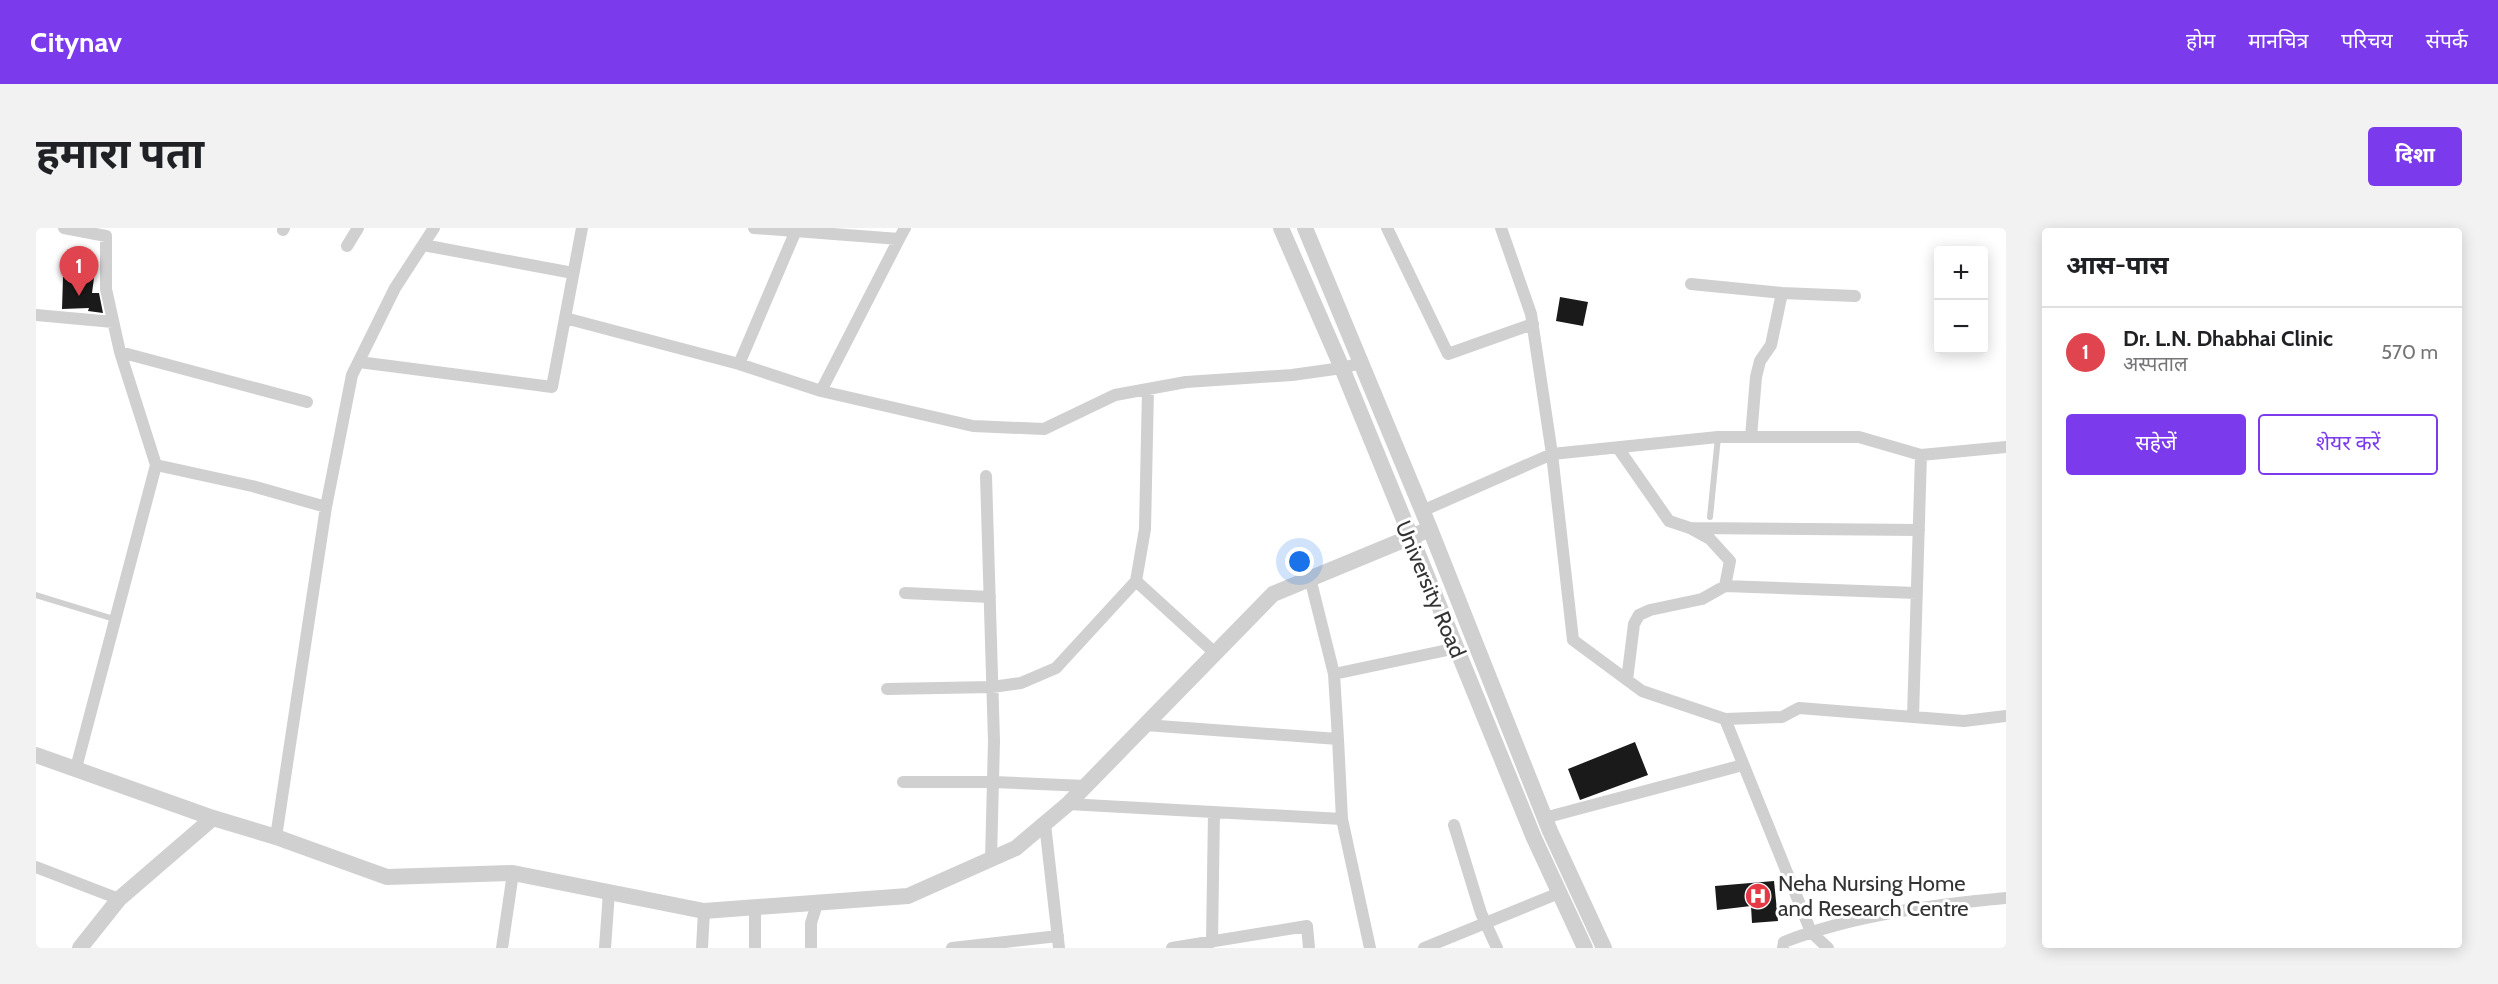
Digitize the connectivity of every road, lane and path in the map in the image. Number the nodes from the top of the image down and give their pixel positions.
1 (64, 228) edge
2 (358, 228) edge
3 (434, 228) edge
4 (582, 228) edge
5 (754, 228) edge
6 (1281, 228) edge
7 (1305, 228) edge
8 (1387, 228) edge
9 (1501, 228) edge
10 (796, 230) edge
11 (107, 232) edge
12 (902, 233) edge
13 (423, 245) junction
14 (347, 246) dead end
15 (573, 273) junction
16 (1691, 284) dead end
17 (1782, 293) junction
18 (1855, 296) dead end
19 (36, 315) edge
20 (565, 318) junction
21 (113, 322) junction
22 (1533, 324) junction
23 (120, 352) junction
24 (359, 362) junction
25 (1361, 363) junction
26 (738, 364) junction
27 (1342, 368) junction
28 (1148, 389) junction
29 (821, 391) junction
30 (307, 402) dead end
31 (1718, 437) junction
32 (1751, 437) junction
33 (2006, 447) edge
34 (1618, 448) junction
35 (1552, 454) junction
36 (1922, 456) junction
37 (156, 465) junction
38 (986, 476) dead end
39 (326, 507) junction
40 (1422, 511) junction
41 (1710, 517) dead end
42 (1690, 528) junction
43 (1430, 529) junction
44 (1919, 530) junction
45 (1410, 539) junction
46 (1310, 578) junction
47 (1136, 581) junction
48 (1725, 586) junction
49 (1917, 592) junction
50 (904, 593) dead end
51 (36, 595) edge
52 (990, 597) junction
53 (114, 619) junction
54 (1457, 648) junction
55 (1215, 653) junction
56 (1334, 674) junction
57 (1627, 680) junction
58 (992, 687) junction
59 (887, 689) dead end
60 (2006, 716) edge
61 (1913, 717) junction
62 (1725, 719) junction
63 (1145, 725) junction
64 (1338, 739) junction
65 (36, 755) edge
66 (1743, 765) junction
67 (76, 768) junction
68 (903, 782) dead end
69 (993, 782) junction
70 (1086, 786) junction
71 (1068, 804) junction
72 (1214, 812) junction
73 (213, 818) junction
74 (1544, 818) junction
75 (1342, 819) junction
76 (1045, 824) junction
77 (1454, 825) dead end
78 (276, 837) junction
79 (991, 860) junction
80 (36, 867) edge
81 (513, 873) junction
82 (609, 892) junction
83 (1559, 893) junction
84 (2006, 898) edge
85 (119, 899) junction
86 (818, 901) junction
87 (755, 906) junction
88 (704, 911) junction
89 (1484, 923) junction
90 (1811, 932) junction
91 (1058, 942) edge
92 (1212, 942) junction
93 (80, 948) edge
94 (502, 948) edge
95 (605, 948) edge
96 (702, 948) edge
97 (755, 948) edge
98 (811, 948) edge
99 (952, 948) edge
100 (1172, 948) edge
101 (1309, 948) edge
102 (1370, 948) edge
103 (1424, 948) edge
104 (1497, 948) edge
105 (1585, 948) edge
106 (1604, 948) edge
107 (1784, 948) edge
108 (1828, 948) edge

1 - 11 street
2 - 14 street
3 - 13 street
4 - 15 street
5 - 10 street
6 - 27 street, University Road
7 - 25 street, University Road
8 - 22 street
9 - 22 street
10 - 12 street
10 - 26 street
11 - 21 street
12 - 29 street
13 - 15 street
13 - 24 street
15 - 20 street
16 - 17 street
17 - 18 street
17 - 32 street
19 - 21 street
20 - 24 street
20 - 26 street
21 - 23 street
22 - 35 street
23 - 30 street
23 - 37 street
24 - 39 street
25 - 27 street
25 - 40 street, University Road
26 - 29 street
27 - 28 street
27 - 45 street, University Road
28 - 29 street
28 - 47 street
31 - 32 street
31 - 34 street
31 - 41 lane
32 - 36 street
33 - 36 street
34 - 35 street
34 - 42 street
35 - 40 street
35 - 57 street
36 - 44 street
37 - 39 street
37 - 53 street
38 - 52 street
39 - 78 street
40 - 43 street, University Road
42 - 44 street
42 - 48 street
43 - 45 street
43 - 74 street, University Road
44 - 49 street
45 - 46 street
45 - 54 street, University Road
46 - 55 street
46 - 56 street
47 - 55 street
47 - 58 street
48 - 49 street
48 - 57 street
49 - 61 street
50 - 52 street
51 - 53 lane
52 - 58 street
53 - 67 street
54 - 56 street
54 - 83 street, University Road
55 - 63 street
56 - 64 street
57 - 62 street
58 - 59 street
58 - 69 street
60 - 61 street
61 - 62 street
62 - 66 street
63 - 64 street
63 - 70 street
64 - 75 street
65 - 67 street
66 - 74 street
66 - 90 street
67 - 73 street
68 - 69 street
69 - 70 street
69 - 79 street
70 - 71 street
71 - 72 street
71 - 76 street
72 - 75 street
72 - 92 street
73 - 78 street
73 - 85 street
74 - 106 street, University Road
75 - 102 street
76 - 79 street
76 - 91 street
77 - 89 street
78 - 81 street
79 - 86 street
80 - 85 street
81 - 82 street
81 - 94 street
82 - 88 street
82 - 95 street
83 - 89 street
83 - 105 street, University Road
84 - 90 street
85 - 93 street
86 - 87 street
86 - 98 street
87 - 88 street
87 - 97 street
88 - 96 street
89 - 103 street
89 - 104 street
90 - 107 street
90 - 108 street
91 - 99 street
92 - 100 street
92 - 101 street

